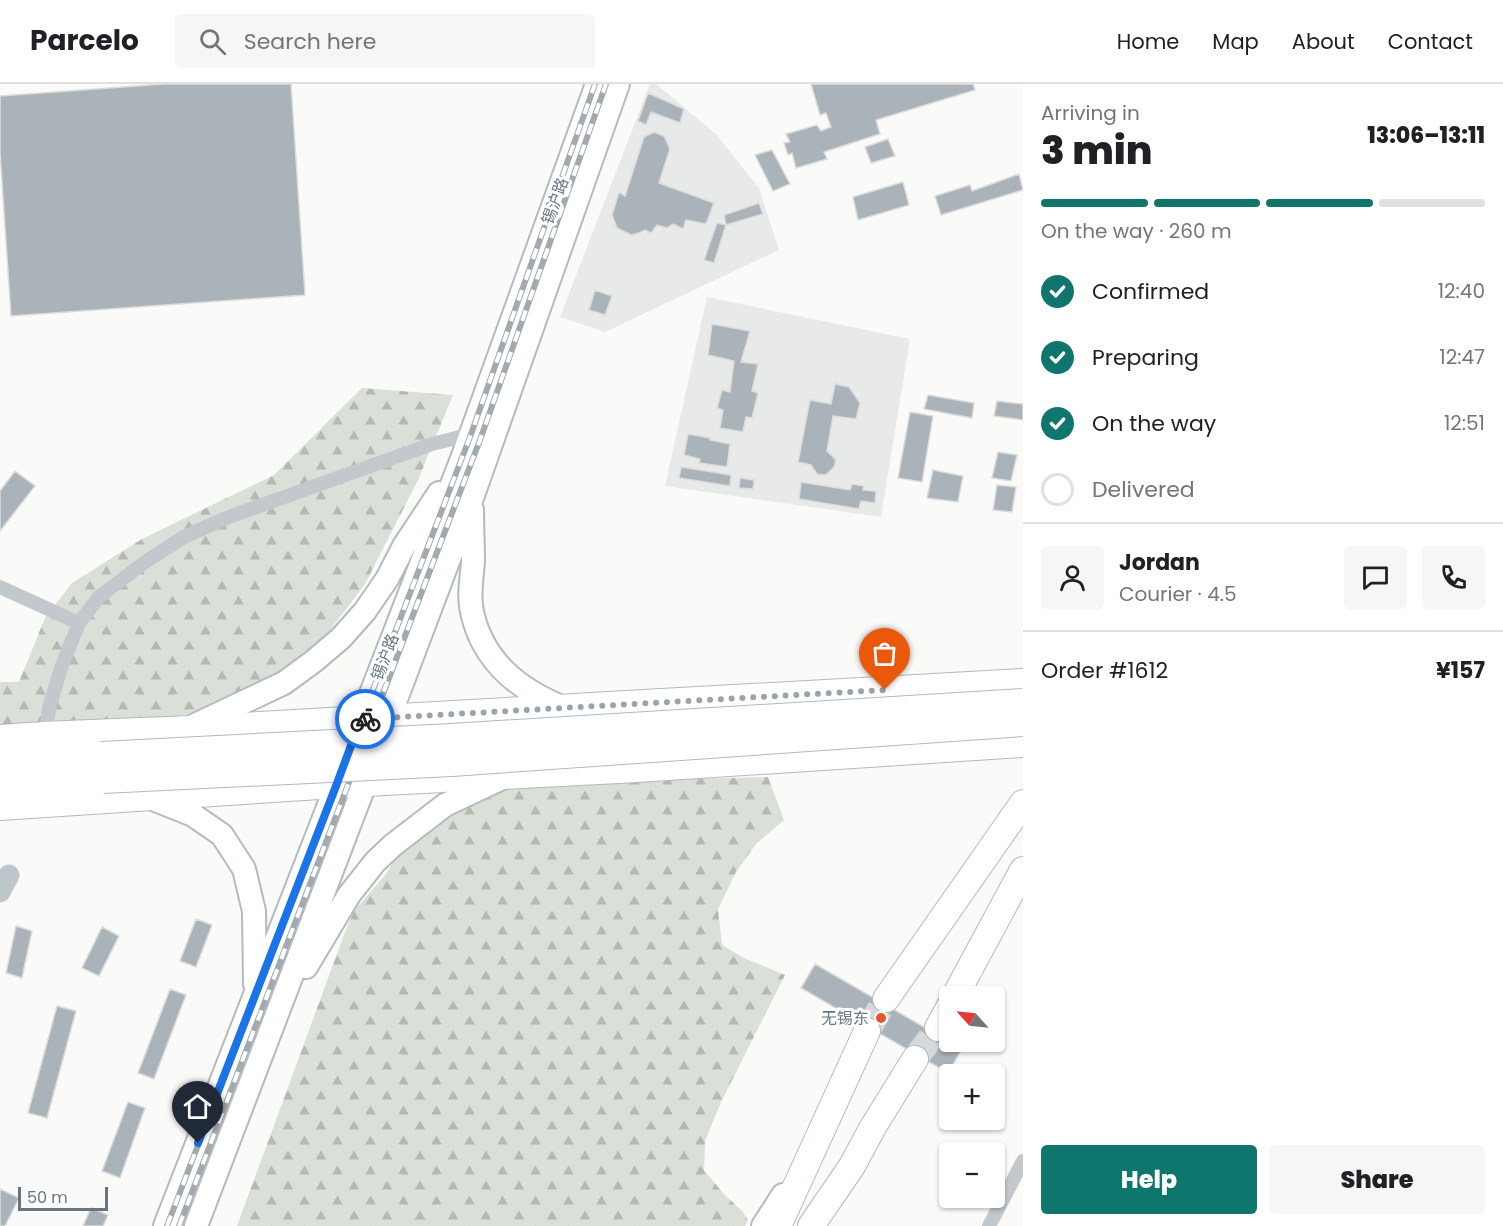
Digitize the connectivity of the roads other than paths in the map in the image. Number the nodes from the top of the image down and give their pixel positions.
1 (597, 84) edge
2 (618, 84) edge
3 (472, 434) junction
4 (463, 456) junction
5 (472, 498) junction
6 (0, 587) edge
7 (79, 623) junction
8 (1023, 682) edge
9 (1023, 702) edge
10 (564, 708) junction
11 (389, 717) junction
12 (361, 719) junction
13 (1023, 723) edge
14 (185, 730) junction
15 (45, 735) junction
16 (0, 738) edge
17 (1023, 744) edge
18 (0, 761) edge
19 (507, 775) junction
20 (366, 783) junction
21 (0, 786) edge
22 (336, 786) junction
23 (147, 796) junction
24 (1023, 803) edge
25 (0, 807) edge
26 (1023, 870) edge
27 (960, 986) edge
28 (255, 997) junction
29 (886, 999) tunnel mouth
30 (278, 1012) junction
31 (867, 1031) tunnel mouth
32 (915, 1059) tunnel mouth
33 (816, 1144) junction
34 (1023, 1161) edge
35 (852, 1166) junction
36 (165, 1226) edge
37 (196, 1226) edge
38 (763, 1226) edge
39 (778, 1226) edge
40 (811, 1226) edge
41 (824, 1226) edge
42 (989, 1226) edge

1 - 3 main road, 锡沪路
2 - 5 main road, 锡沪路
3 - 4 main road, 锡沪路
3 - 7 street
4 - 12 main road, 锡沪路
4 - 14 main road
5 - 10 main road
5 - 11 main road, 锡沪路
6 - 7 street
7 - 15 street
8 - 10 highway
9 - 18 highway, bridge
10 - 11 highway
11 - 12 highway
11 - 20 main road, 锡沪路
12 - 14 highway
12 - 22 main road, 锡沪路
13 - 21 highway, bridge
14 - 15 highway
15 - 16 highway
17 - 19 highway
19 - 20 highway
19 - 30 main road
20 - 22 highway
20 - 30 main road, 锡沪路
22 - 23 highway
22 - 28 main road, 锡沪路
23 - 25 highway
23 - 28 main road
24 - 29 highway
26 - 27 highway
28 - 36 main road, 锡沪路
30 - 37 main road
31 - 33 highway
32 - 35 highway
33 - 38 main road
33 - 39 highway
34 - 42 street
35 - 40 highway
35 - 41 main road

